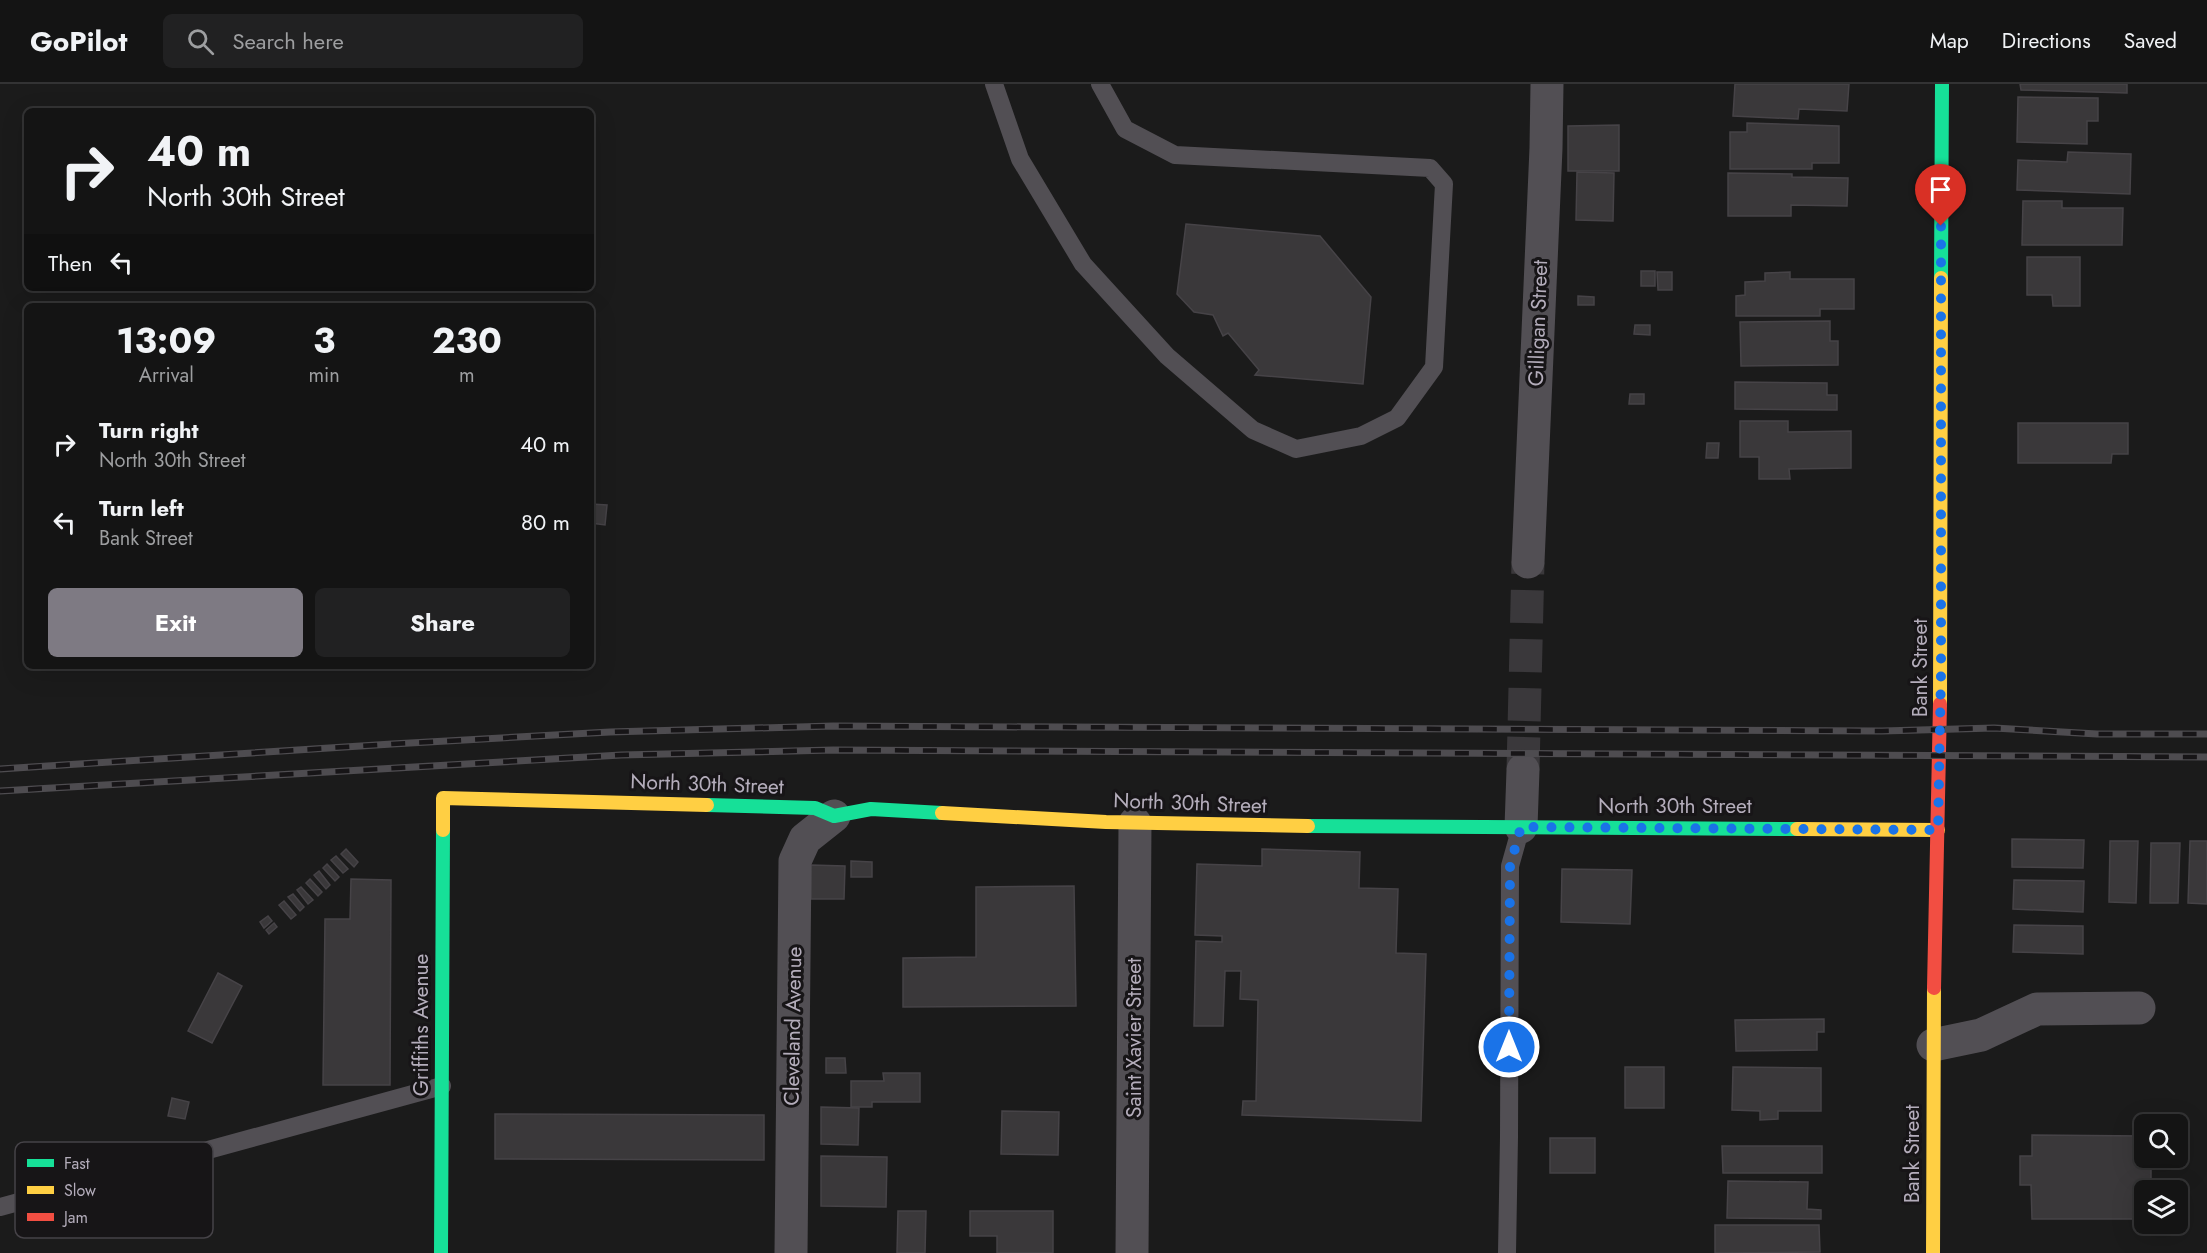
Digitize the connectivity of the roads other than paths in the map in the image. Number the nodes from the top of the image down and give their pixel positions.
1 (994, 84) edge
2 (1100, 84) edge
3 (1547, 84) edge
4 (1942, 84) edge
5 (1528, 562) tunnel mouth
6 (1523, 770) tunnel mouth
7 (443, 798) joint
8 (834, 816) junction
9 (1135, 823) junction
10 (1521, 827) junction
11 (1938, 830) junction
12 (2139, 1008) dead end
13 (1933, 1045) junction
14 (442, 1086) junction
15 (213, 1149) edge
16 (15, 1203) edge
17 (0, 1207) edge
18 (441, 1253) edge
19 (790, 1253) edge
20 (1132, 1253) edge
21 (1507, 1253) edge
22 (1933, 1253) edge

1 - 2 lane
3 - 5 street, Gilligan Street
4 - 11 street, Bank Street
6 - 10 street
7 - 8 street, North 30th Street
7 - 14 street, Griffiths Avenue
8 - 9 street, North 30th Street
8 - 19 street, Cleveland Avenue
9 - 10 street, North 30th Street
9 - 20 street, Saint Xavier Street
10 - 11 street, North 30th Street
10 - 21 lane
11 - 13 street, Bank Street
12 - 13 street
13 - 22 street, Bank Street
14 - 15 lane
14 - 18 street, Griffiths Avenue
16 - 17 lane

